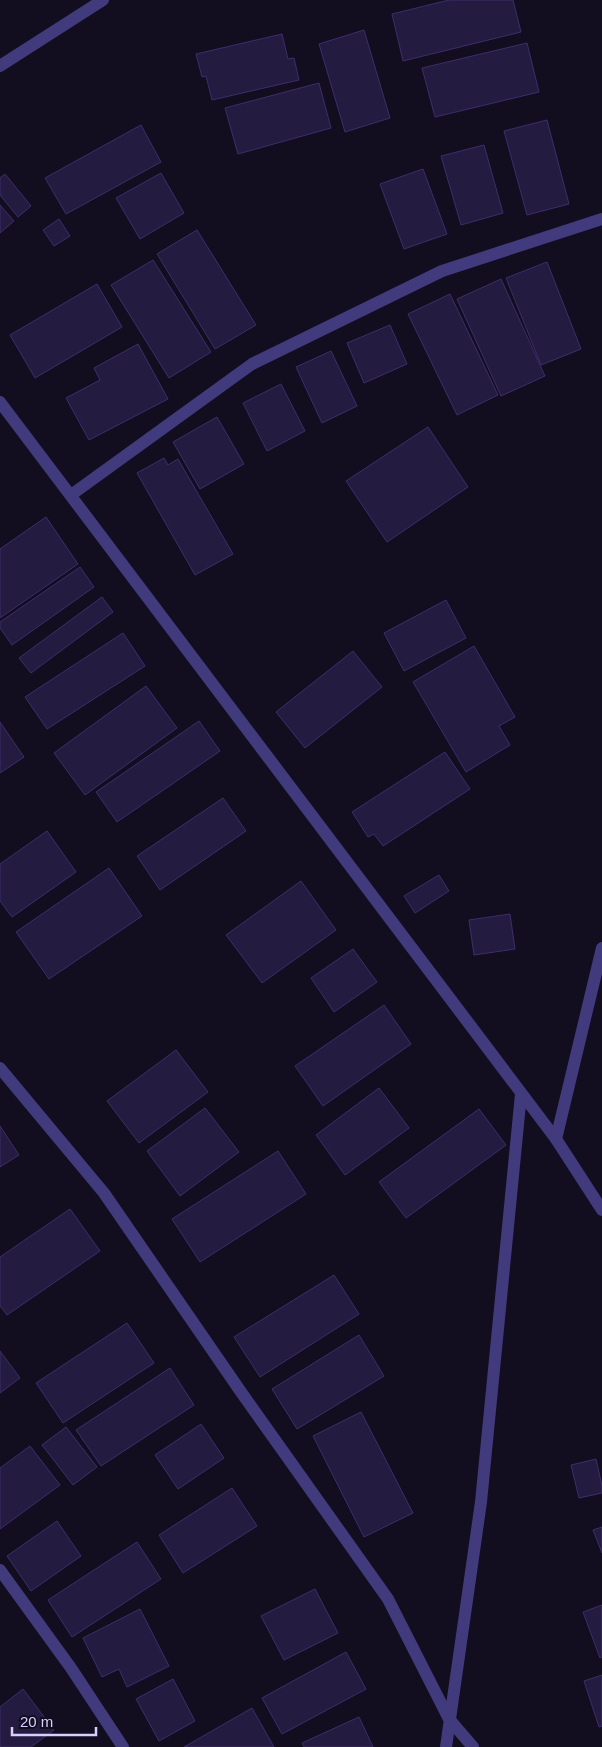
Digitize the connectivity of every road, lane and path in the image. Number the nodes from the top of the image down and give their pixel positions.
1 (103, 0) edge
2 (0, 66) edge
3 (602, 219) edge
4 (0, 402) edge
5 (71, 495) junction
6 (602, 948) edge
7 (0, 1068) edge
8 (521, 1094) junction
9 (556, 1139) junction
10 (602, 1210) edge
11 (0, 1570) edge
12 (449, 1719) junction
13 (123, 1747) edge
14 (446, 1747) edge
15 (473, 1747) edge

1 - 2 street
3 - 5 street
4 - 5 street
5 - 8 street
6 - 9 street
7 - 12 street
8 - 9 street
8 - 12 street
9 - 10 street
11 - 13 street
12 - 14 street
12 - 15 street

